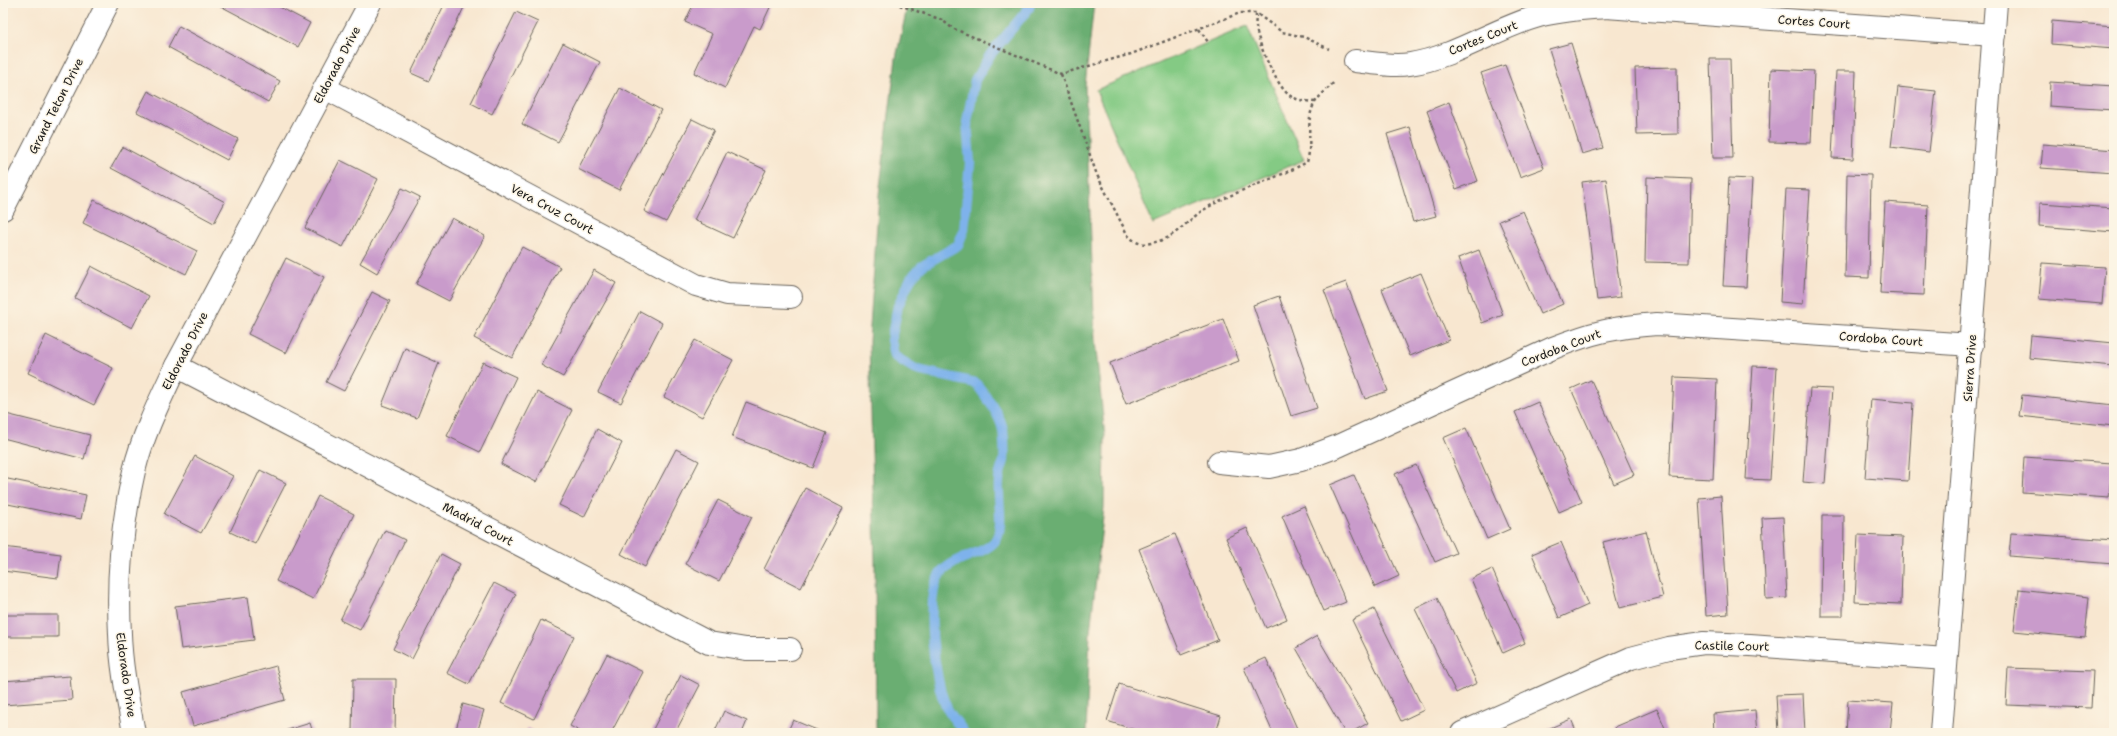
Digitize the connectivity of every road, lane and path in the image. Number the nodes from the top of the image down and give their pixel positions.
1 (108, 3) edge
2 (370, 3) edge
3 (894, 3) edge
4 (1996, 3) edge
5 (1256, 13) junction
6 (1199, 29) junction
7 (1994, 35) junction
8 (1208, 42) dead end
9 (1355, 61) junction
10 (1061, 74) junction
11 (325, 88) junction
12 (1315, 102) junction
13 (3, 209) edge
14 (791, 297) dead end
15 (1972, 345) junction
16 (176, 366) junction
17 (1219, 462) dead end
18 (790, 649) dead end
19 (1946, 659) junction
20 (134, 733) edge
21 (1462, 733) edge
22 (1940, 733) edge

1 - 13 street, Grand Teton Drive
2 - 11 street, Eldorado Drive
3 - 10 path
4 - 7 street, Sierra Drive
5 - 6 path
5 - 9 path
5 - 12 path
6 - 8 path
6 - 10 path
7 - 9 street, Cortes Court
7 - 15 street, Sierra Drive
9 - 12 path
10 - 12 path
11 - 14 street, Vera Cruz Court
11 - 16 street, Eldorado Drive
15 - 17 street, Cordoba Court
15 - 19 street, Sierra Drive
16 - 18 street, Madrid Court
16 - 20 street, Eldorado Drive
19 - 21 street, Castile Court
19 - 22 street, Sierra Drive

